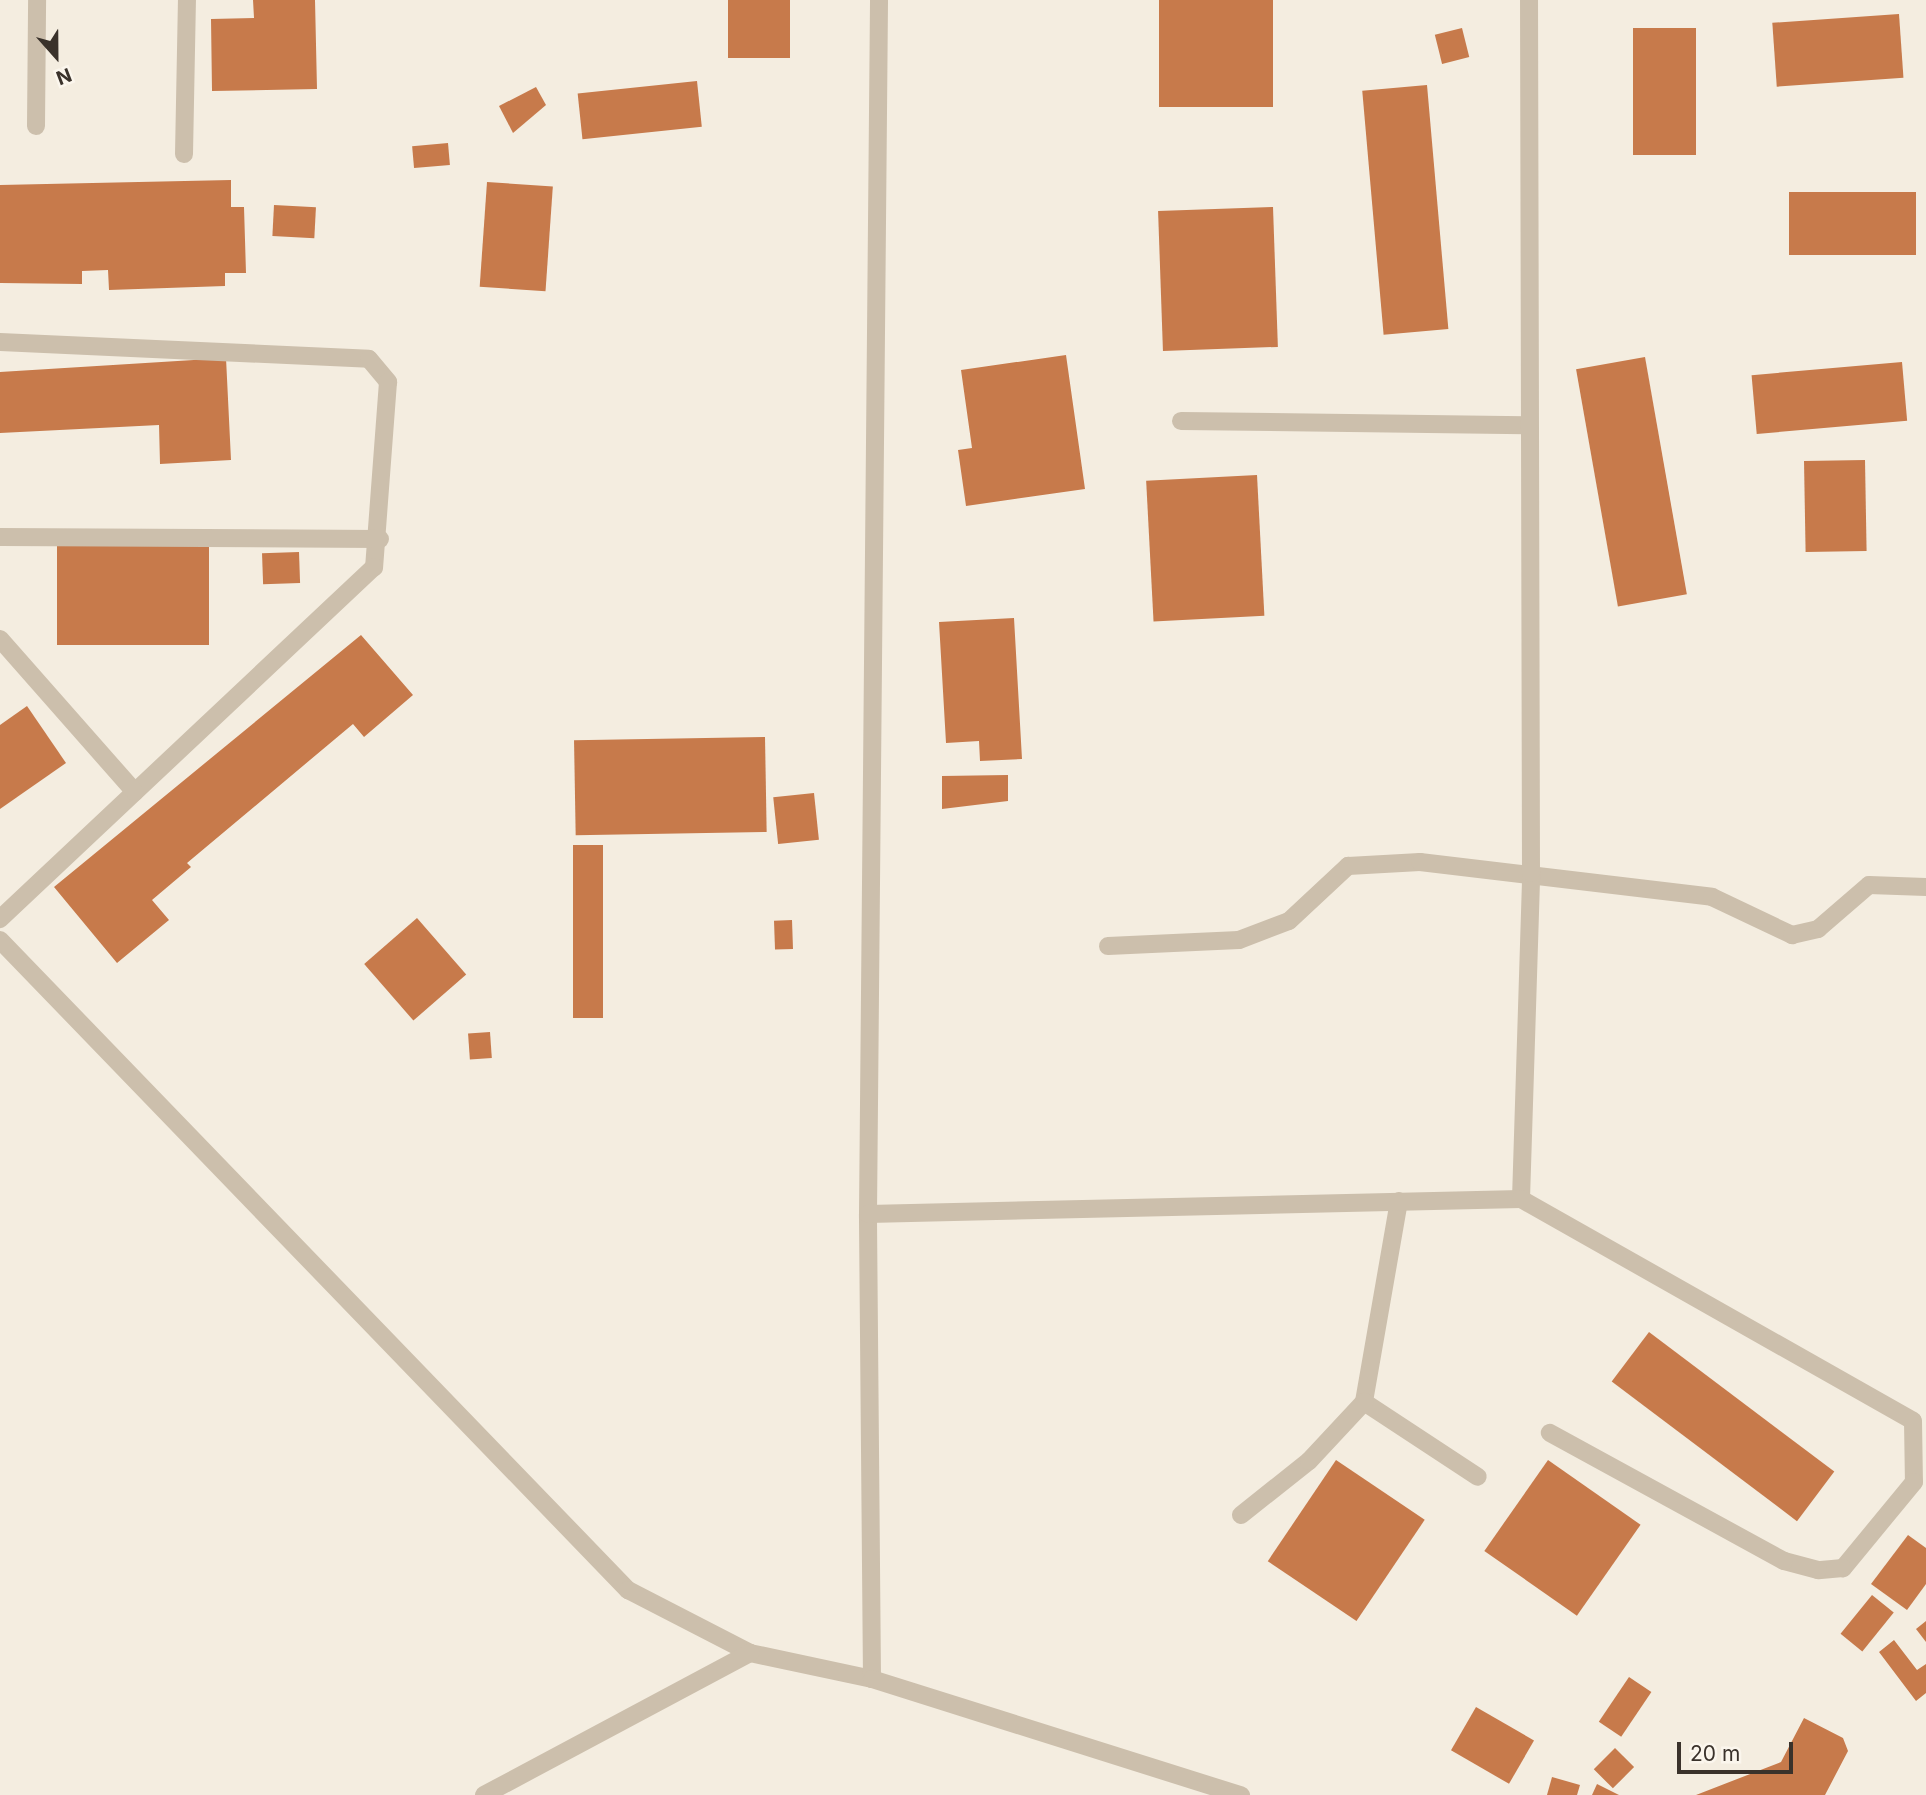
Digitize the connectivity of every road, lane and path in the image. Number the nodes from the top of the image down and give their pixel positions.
1 (37, 0) edge
2 (187, 0) edge
3 (879, 0) edge
4 (1529, 0) edge
5 (36, 126) dead end
6 (184, 154) dead end
7 (0, 342) edge
8 (1181, 421) dead end
9 (1528, 425) junction
10 (0, 537) edge
11 (380, 539) junction
12 (0, 639) edge
13 (135, 792) junction
14 (1531, 873) junction
15 (1926, 887) edge
16 (0, 919) edge
17 (0, 940) edge
18 (1108, 947) dead end
19 (1521, 1199) junction
20 (1399, 1201) junction
21 (868, 1214) junction
22 (1364, 1402) junction
23 (1550, 1433) dead end
24 (1478, 1477) dead end
25 (1241, 1515) dead end
26 (750, 1653) junction
27 (872, 1679) junction
28 (484, 1795) edge
29 (1241, 1795) edge

1 - 5 street
2 - 6 street
3 - 21 street
4 - 9 street
7 - 11 street
8 - 9 street
9 - 14 street
10 - 11 street
11 - 13 street
12 - 13 street
13 - 16 street
14 - 15 street
14 - 18 street
14 - 19 street
17 - 26 street
19 - 20 street
19 - 23 street
20 - 21 street
20 - 22 street
21 - 27 street
22 - 24 street
22 - 25 street
26 - 27 street
26 - 28 street
27 - 29 street

